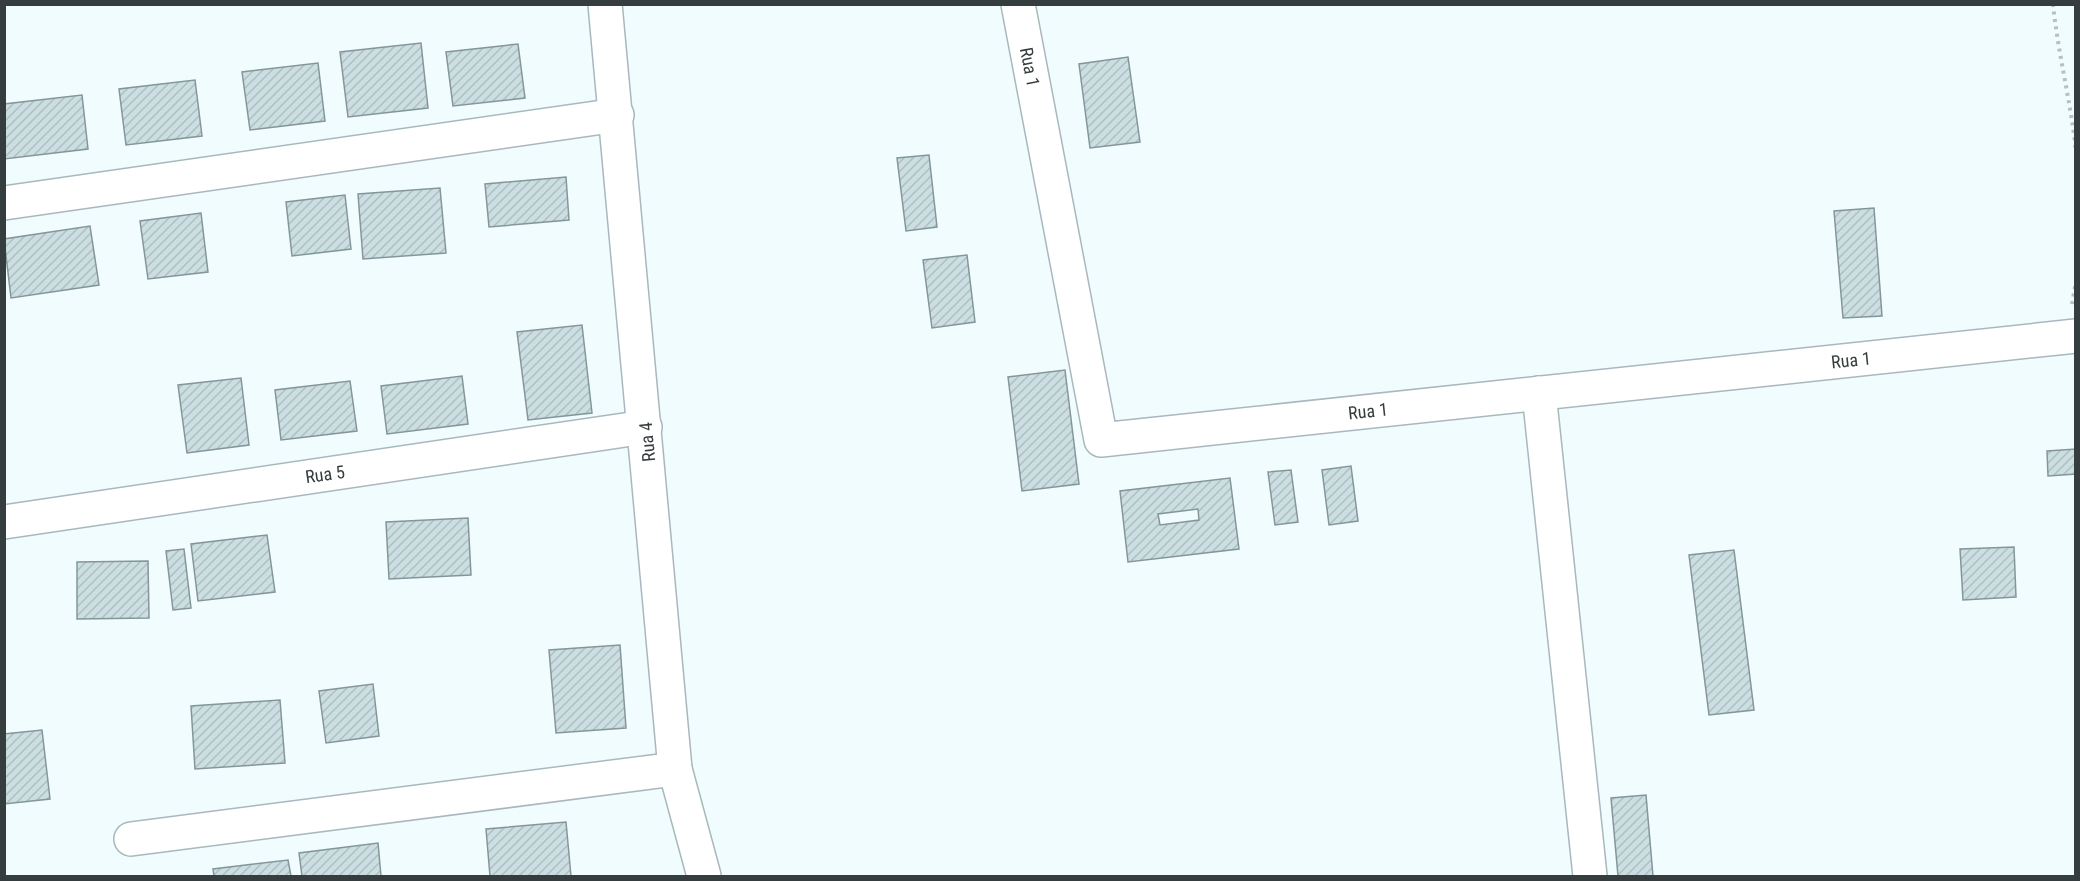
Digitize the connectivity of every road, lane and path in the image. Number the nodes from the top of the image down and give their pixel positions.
1 (605, 4) edge
2 (1018, 4) edge
3 (2053, 4) edge
4 (617, 115) junction
5 (2076, 152) edge
6 (4, 202) edge
7 (2076, 336) edge
8 (1539, 393) junction
9 (645, 427) junction
10 (4, 522) edge
11 (675, 769) junction
12 (131, 839) dead end
13 (704, 876) edge
14 (1590, 876) edge

1 - 4 street, Rua 4
2 - 8 street, Rua 1
3 - 5 path
4 - 6 street
4 - 9 street, Rua 4
7 - 8 street, Rua 1
8 - 14 street
9 - 10 street, Rua 5
9 - 11 street, Rua 4
11 - 12 street
11 - 13 street, Rua 4

